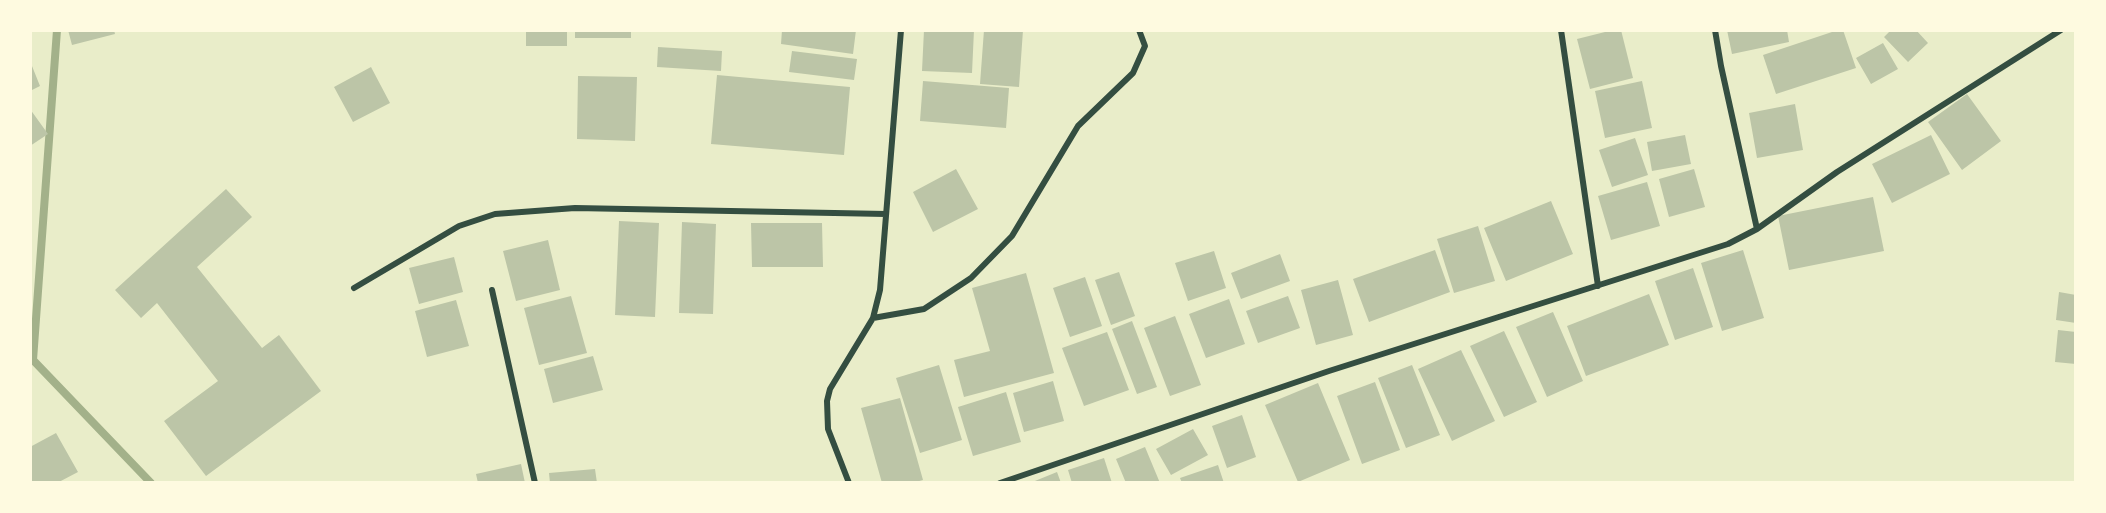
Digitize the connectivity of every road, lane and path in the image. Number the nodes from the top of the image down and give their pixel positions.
1 (901, 30) edge
2 (1139, 30) edge
3 (1561, 30) edge
4 (1715, 30) edge
5 (2061, 30) edge
6 (886, 214) junction
7 (1757, 229) junction
8 (1598, 286) junction
9 (354, 288) dead end
10 (492, 290) dead end
11 (873, 318) junction
12 (535, 483) edge
13 (849, 483) edge
14 (1000, 483) edge

1 - 6 street
2 - 11 street
3 - 8 street
4 - 7 street
5 - 7 street
6 - 9 street
6 - 11 street
7 - 8 street
8 - 14 street
10 - 12 street
11 - 13 street

